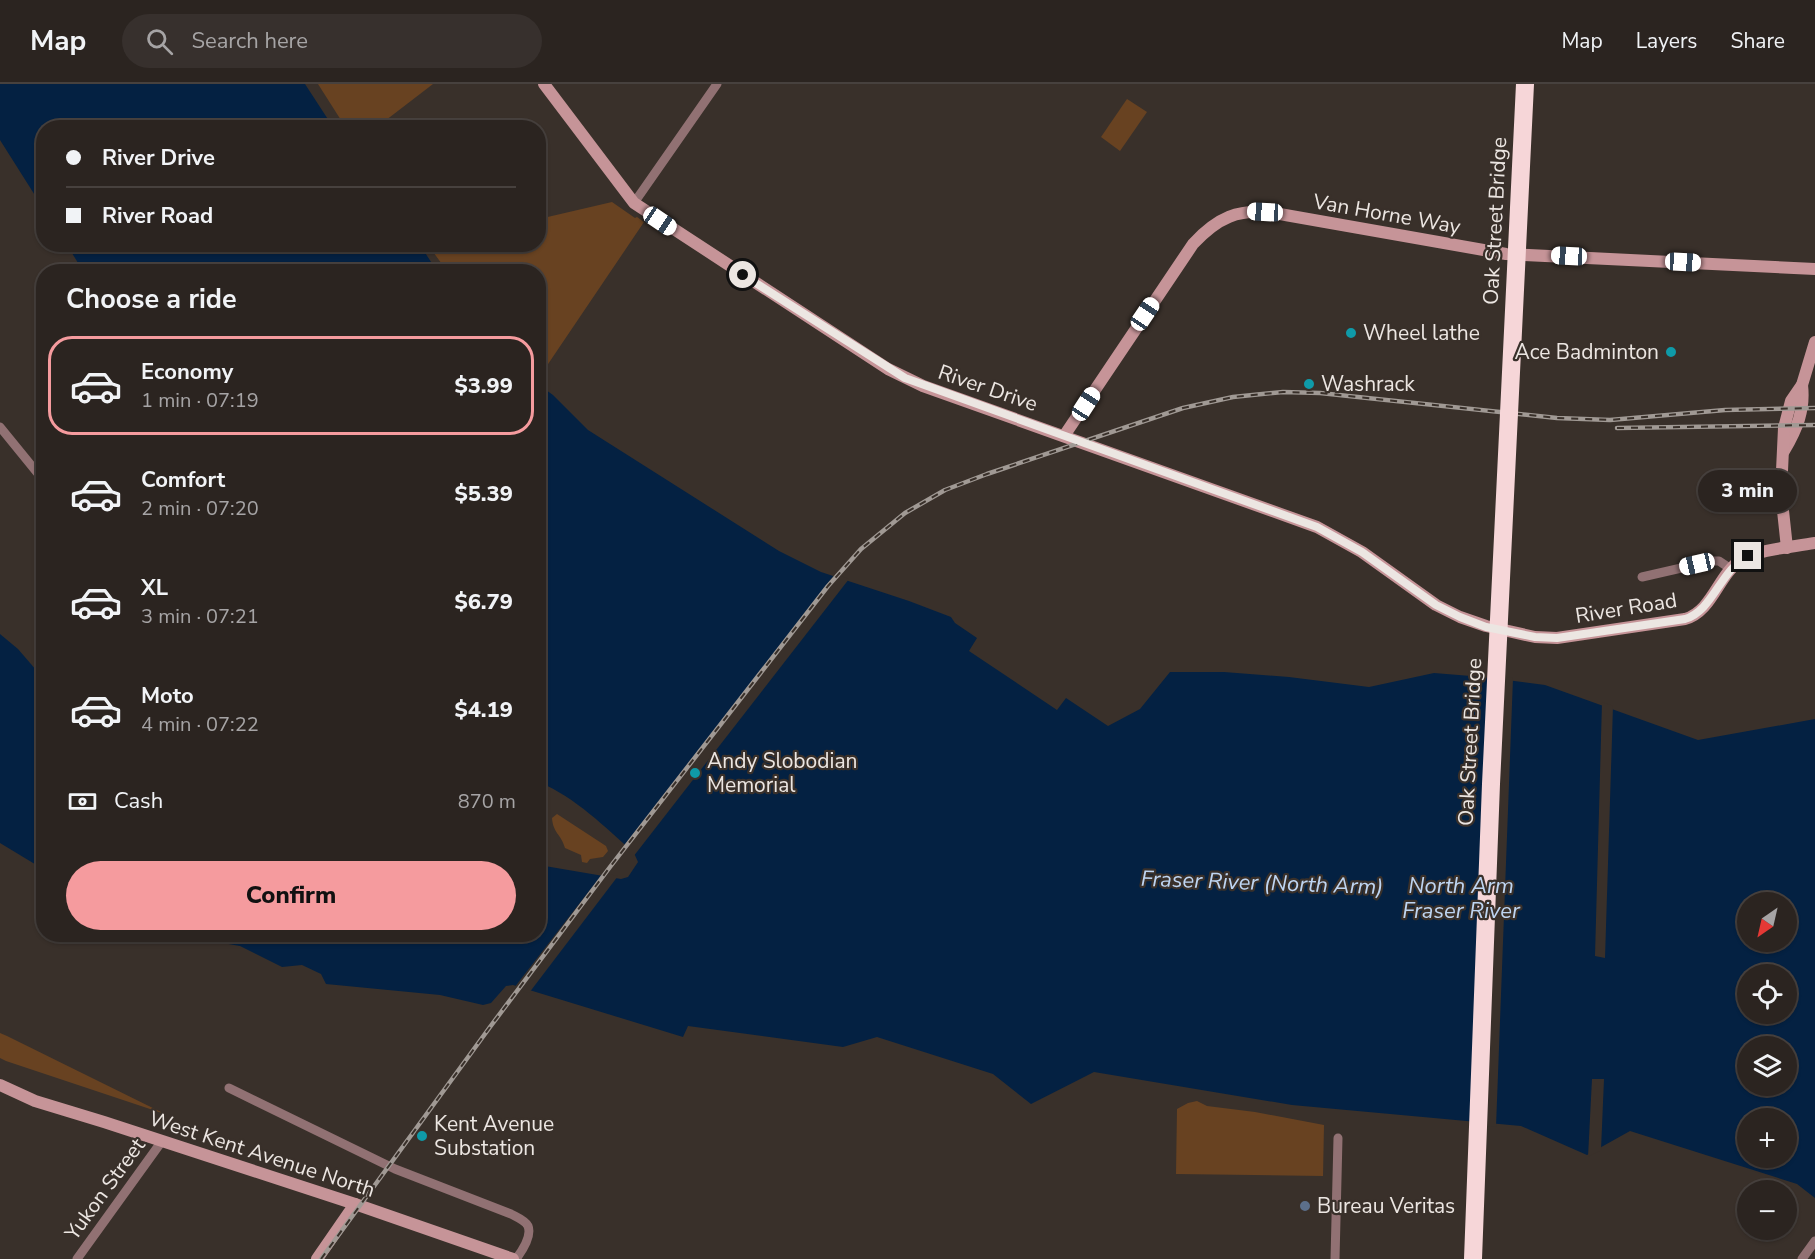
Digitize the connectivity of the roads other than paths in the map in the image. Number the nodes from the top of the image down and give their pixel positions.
1 (544, 84) edge
2 (717, 84) edge
3 (1525, 84) edge
4 (1534, 84) edge
5 (634, 203) junction
6 (1815, 269) edge
7 (1815, 342) edge
8 (0, 427) edge
9 (1064, 436) junction
10 (36, 471) edge
11 (1815, 543) edge
12 (1787, 548) junction
13 (1731, 569) junction
14 (1642, 577) dead end
15 (1486, 627) joint
16 (0, 1085) edge
17 (229, 1088) dead end
18 (1338, 1138) dead end
19 (162, 1141) junction
20 (355, 1204) junction
21 (1815, 1241) edge
22 (77, 1259) edge
23 (317, 1259) edge
24 (515, 1259) edge
25 (1335, 1259) edge
26 (1473, 1259) edge
27 (1482, 1259) edge
28 (1802, 1259) edge

1 - 5 street, River Drive
2 - 5 street
3 - 26 highway, Oak Street Bridge, bridge
4 - 27 highway, Oak Street Bridge
5 - 9 street, River Drive
6 - 9 street, Van Horne Way
7 - 12 street
8 - 10 street
9 - 15 street, River Drive
11 - 12 street, River Road
12 - 13 street, River Road
13 - 14 street
13 - 15 street, River Road
16 - 19 street, West Kent Avenue North
17 - 24 street
18 - 25 street
19 - 20 street, West Kent Avenue North
19 - 22 street, Yukon Street
20 - 23 street
20 - 24 street, West Kent Avenue North
21 - 28 street

